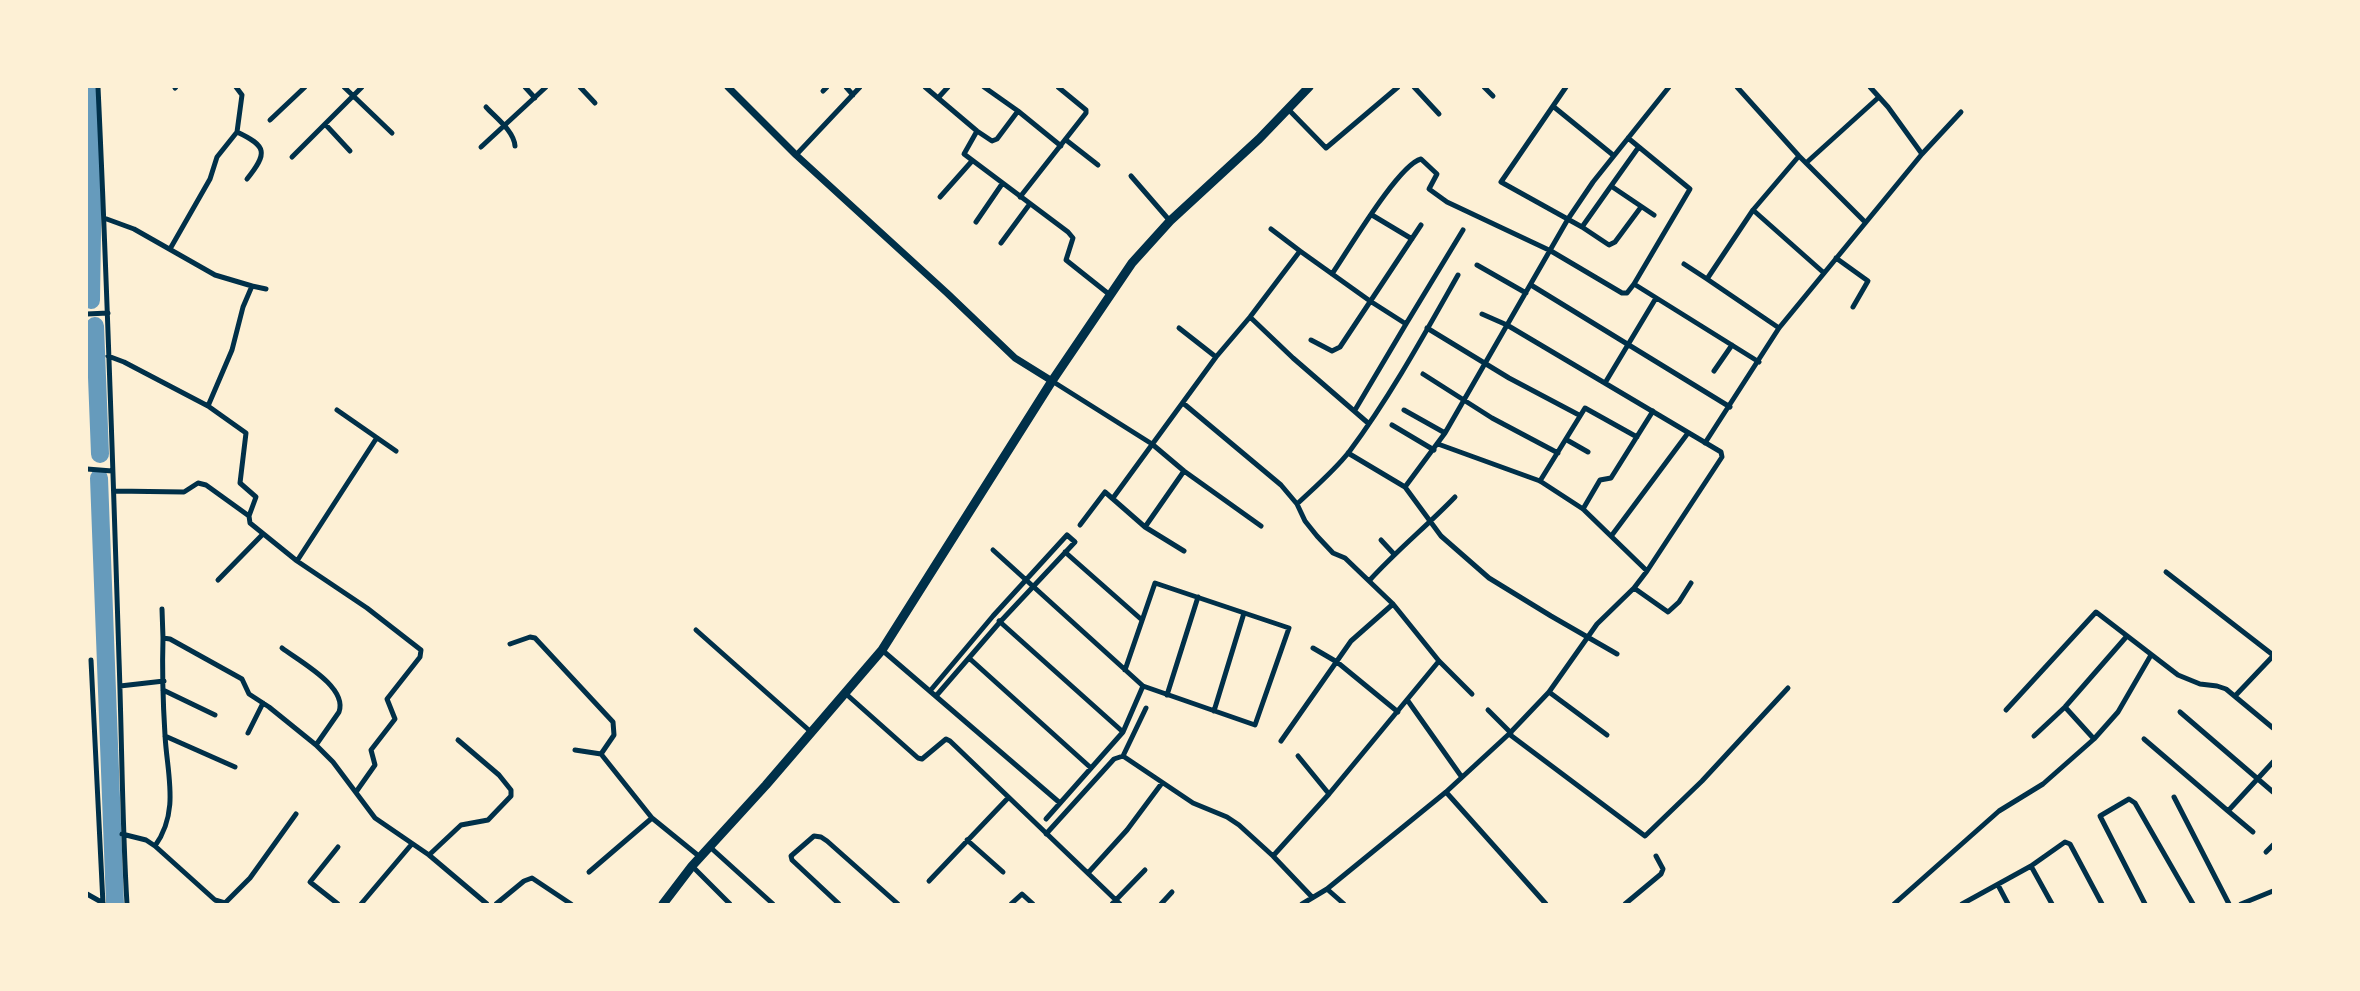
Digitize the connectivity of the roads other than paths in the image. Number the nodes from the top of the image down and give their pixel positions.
1 (98, 87) edge
2 (236, 87) edge
3 (304, 87) edge
4 (344, 87) edge
5 (362, 87) edge
6 (525, 87) edge
7 (546, 87) edge
8 (580, 87) edge
9 (728, 87) edge
10 (846, 87) edge
11 (860, 87) edge
12 (925, 87) edge
13 (948, 87) edge
14 (984, 87) edge
15 (1058, 87) edge
16 (1309, 87) edge
17 (1398, 87) edge
18 (1414, 87) edge
19 (1484, 87) edge
20 (1566, 87) edge
21 (1669, 87) edge
22 (1737, 87) edge
23 (1870, 87) edge
24 (853, 95) junction
25 (353, 96) junction
26 (1493, 96) dead end
27 (1879, 97) junction
28 (536, 98) junction
29 (938, 98) junction
30 (595, 103) dead end
31 (486, 106) dead end
32 (1554, 107) junction
33 (1288, 109) junction
34 (1018, 111) junction
35 (1961, 112) dead end
36 (1439, 114) dead end
37 (270, 120) dead end
38 (325, 124) junction
39 (504, 126) junction
40 (977, 131) junction
41 (237, 132) junction
42 (392, 133) dead end
43 (1628, 138) junction
44 (1066, 140) junction
45 (515, 146) dead end
46 (1061, 146) junction
47 (481, 147) dead end
48 (1638, 148) junction
49 (350, 152) dead end
50 (1922, 154) junction
51 (796, 155) junction
52 (1613, 155) junction
53 (1799, 156) junction
54 (291, 157) dead end
55 (972, 161) junction
56 (1806, 163) junction
57 (1098, 165) dead end
58 (1131, 176) dead end
59 (248, 179) dead end
60 (1002, 184) junction
61 (1611, 186) junction
62 (940, 197) dead end
63 (1020, 198) junction
64 (1029, 205) junction
65 (1641, 207) junction
66 (1753, 210) junction
67 (1372, 215) junction
68 (1654, 215) dead end
69 (104, 218) junction
70 (1568, 219) junction
71 (1170, 221) junction
72 (976, 222) dead end
73 (1865, 222) junction
74 (1421, 225) dead end
75 (1582, 227) junction
76 (1271, 229) dead end
77 (1463, 230) dead end
78 (1412, 238) junction
79 (1001, 243) dead end
80 (170, 249) junction
81 (1300, 250) junction
82 (1551, 251) junction
83 (1836, 258) junction
84 (1684, 264) dead end
85 (1477, 265) dead end
86 (1824, 273) junction
87 (1332, 274) junction
88 (1458, 275) dead end
89 (1707, 279) junction
90 (1634, 284) junction
91 (1531, 285) junction
92 (252, 286) junction
93 (266, 290) dead end
94 (1526, 293) junction
95 (1110, 295) junction
96 (1656, 298) junction
97 (1370, 301) junction
98 (1853, 307) dead end
99 (105, 313) junction
100 (87, 314) edge
101 (1482, 314) dead end
102 (1250, 317) junction
103 (1406, 324) junction
104 (1507, 325) junction
105 (1179, 328) dead end
106 (1427, 328) junction
107 (1779, 328) junction
108 (1311, 340) dead end
109 (1732, 345) junction
110 (1629, 346) junction
111 (108, 356) junction
112 (1216, 357) junction
113 (1759, 362) junction
114 (1484, 363) junction
115 (1714, 371) dead end
116 (1423, 374) dead end
117 (1052, 381) junction
118 (1605, 382) junction
119 (1465, 400) junction
120 (1184, 403) junction
121 (208, 406) junction
122 (1730, 407) junction
123 (337, 410) dead end
124 (1355, 410) junction
125 (1404, 410) dead end
126 (1653, 411) junction
127 (1579, 415) junction
128 (1368, 423) junction
129 (1392, 425) dead end
130 (1445, 433) junction
131 (1688, 433) junction
132 (1637, 437) junction
133 (376, 439) junction
134 (1567, 440) junction
135 (1705, 443) junction
136 (1152, 444) junction
137 (1438, 444) junction
138 (1434, 450) junction
139 (396, 451) dead end
140 (1588, 452) dead end
141 (1348, 453) junction
142 (1558, 453) junction
143 (90, 470) edge
144 (112, 471) junction
145 (1184, 471) junction
146 (1540, 481) junction
147 (1405, 487) junction
148 (114, 491) junction
149 (1455, 497) dead end
150 (1113, 498) junction
151 (1297, 504) junction
152 (1583, 509) junction
153 (249, 516) junction
154 (1429, 523) junction
155 (1080, 525) dead end
156 (1261, 526) dead end
157 (1145, 527) junction
158 (263, 534) junction
159 (1612, 535) junction
160 (1381, 540) dead end
161 (993, 550) dead end
162 (1184, 551) dead end
163 (1065, 552) junction
164 (1393, 553) junction
165 (297, 561) junction
166 (1647, 571) junction
167 (2166, 572) dead end
168 (218, 579) dead end
169 (1026, 580) junction
170 (1369, 581) junction
171 (1691, 583) dead end
172 (1032, 587) junction
173 (1634, 588) junction
174 (1198, 597) junction
175 (1393, 604) junction
176 (162, 609) dead end
177 (1244, 613) junction
178 (993, 616) junction
179 (1142, 620) junction
180 (1000, 622) junction
181 (696, 630) dead end
182 (1587, 636) junction
183 (2127, 636) junction
184 (163, 638) junction
185 (510, 644) dead end
186 (282, 648) dead end
187 (1313, 648) dead end
188 (882, 650) junction
189 (963, 652) junction
190 (1617, 654) dead end
191 (2273, 656) edge
192 (970, 658) junction
193 (2150, 658) junction
194 (91, 660) dead end
195 (1439, 661) junction
196 (1337, 662) junction
197 (1125, 670) junction
198 (164, 681) junction
199 (120, 686) junction
200 (1143, 686) junction
201 (1788, 688) dead end
202 (163, 690) junction
203 (930, 691) junction
204 (1549, 692) junction
205 (844, 693) junction
206 (1167, 694) junction
207 (1472, 694) dead end
208 (936, 696) junction
209 (2235, 696) junction
210 (1408, 701) junction
211 (263, 703) junction
212 (2065, 707) junction
213 (1146, 708) dead end
214 (1488, 710) dead end
215 (2006, 710) dead end
216 (1214, 711) junction
217 (1398, 712) junction
218 (2180, 712) dead end
219 (215, 715) dead end
220 (2272, 725) edge
221 (811, 732) junction
222 (1123, 732) junction
223 (248, 733) dead end
224 (1510, 734) junction
225 (1607, 735) dead end
226 (165, 736) junction
227 (2034, 736) dead end
228 (2094, 739) junction
229 (2144, 739) dead end
230 (458, 740) dead end
231 (1281, 741) dead end
232 (316, 745) junction
233 (575, 750) dead end
234 (601, 754) junction
235 (1123, 756) junction
236 (1298, 756) dead end
237 (2273, 762) edge
238 (235, 767) dead end
239 (1091, 768) junction
240 (1461, 776) junction
241 (2258, 779) junction
242 (1162, 783) junction
243 (356, 792) junction
244 (1446, 792) junction
245 (2273, 792) edge
246 (1329, 794) junction
247 (2174, 796) dead end
248 (1008, 798) junction
249 (1060, 803) junction
250 (2228, 811) junction
251 (296, 814) dead end
252 (652, 818) junction
253 (1046, 819) dead end
254 (2253, 832) dead end
255 (122, 834) junction
256 (1046, 834) junction
257 (967, 840) junction
258 (411, 845) junction
259 (2273, 845) edge
260 (155, 846) junction
261 (338, 847) dead end
262 (710, 847) junction
263 (2266, 852) dead end
264 (429, 855) junction
265 (1273, 856) junction
266 (1656, 856) dead end
267 (700, 857) junction
268 (692, 866) junction
269 (2031, 866) junction
270 (1145, 870) dead end
271 (589, 872) dead end
272 (1003, 872) dead end
273 (1088, 873) junction
274 (929, 881) dead end
275 (1998, 885) junction
276 (1327, 889) junction
277 (2273, 891) edge
278 (1172, 892) dead end
279 (87, 894) edge
280 (1312, 897) junction
281 (213, 902) edge
282 (2229, 902) edge
283 (1116, 903) edge
284 (1965, 903) edge
285 (103, 904) edge
286 (127, 904) edge
287 (338, 904) edge
288 (361, 904) edge
289 (487, 904) edge
290 (496, 904) edge
291 (571, 904) edge
292 (663, 904) edge
293 (730, 904) edge
294 (773, 904) edge
295 (839, 904) edge
296 (898, 904) edge
297 (1011, 904) edge
298 (1033, 904) edge
299 (1161, 904) edge
300 (1302, 904) edge
301 (1344, 904) edge
302 (1546, 904) edge
303 (1625, 904) edge
304 (1894, 904) edge
305 (2008, 904) edge
306 (2052, 904) edge
307 (2102, 904) edge
308 (2145, 904) edge
309 (2193, 904) edge
310 (2241, 904) edge

1 - 69 street
2 - 41 street
3 - 37 street
4 - 25 street
5 - 25 street
6 - 28 street
7 - 28 street
8 - 30 street
9 - 51 street
10 - 24 street
11 - 24 street
12 - 29 street
13 - 29 street
14 - 34 street
15 - 44 street
16 - 33 main road
17 - 33 street
18 - 36 street
19 - 26 street
20 - 32 street
21 - 43 street
22 - 53 street
23 - 27 street
24 - 51 street
25 - 38 street
25 - 42 street
27 - 50 street
27 - 56 street
28 - 39 street
29 - 40 street
31 - 39 street
32 - 52 street
32 - 70 street
33 - 71 main road
34 - 40 street
34 - 46 street
35 - 50 street
38 - 49 street
38 - 54 street
39 - 45 street
39 - 47 street
40 - 55 street
41 - 59 street
41 - 80 street
43 - 48 street
43 - 52 street
44 - 46 street
44 - 57 street
46 - 63 street
48 - 61 street
48 - 90 street
50 - 73 street
51 - 117 street
52 - 70 street
53 - 56 street
53 - 66 street
55 - 60 street
55 - 62 street
56 - 73 street
58 - 71 street
60 - 63 street
60 - 72 street
61 - 65 street
61 - 75 street
63 - 64 street
64 - 79 street
64 - 95 street
65 - 68 street
65 - 75 street
66 - 86 street
66 - 89 street
67 - 78 street
67 - 82 street
67 - 87 street
69 - 80 street
69 - 99 street
70 - 75 street
70 - 82 street
71 - 95 main road
73 - 83 street
74 - 78 street
76 - 81 street
77 - 103 street
78 - 97 street
80 - 92 street
81 - 87 street
81 - 102 street
82 - 90 street
82 - 91 street
83 - 86 street
83 - 98 street
84 - 89 street
85 - 94 street
86 - 107 street
87 - 97 street
88 - 106 street
89 - 107 street
90 - 96 street
91 - 94 street
91 - 110 street
92 - 93 street
92 - 121 street
94 - 104 street
95 - 117 main road
96 - 109 street
96 - 110 street
97 - 103 street
97 - 108 street
99 - 100 street
99 - 111 street
101 - 104 street
102 - 112 street
102 - 124 street
103 - 124 street
104 - 114 street
104 - 118 street
105 - 112 street
106 - 114 street
106 - 128 street
107 - 113 street
109 - 113 street
109 - 115 street
110 - 118 street
110 - 122 street
111 - 121 street
111 - 144 street
112 - 120 street
113 - 122 street
114 - 119 street
114 - 127 street
116 - 119 street
117 - 136 street
117 - 188 main road
118 - 126 street
119 - 130 street
119 - 142 street
120 - 136 street
120 - 151 street
121 - 153 street
122 - 135 street
123 - 133 street
124 - 128 street
125 - 130 street
126 - 131 street
126 - 132 street
127 - 132 street
127 - 134 street
128 - 141 street
129 - 138 street
130 - 137 street
131 - 135 street
131 - 159 street
132 - 152 street
133 - 139 street
133 - 165 street
134 - 140 street
134 - 142 street
135 - 166 street
136 - 145 street
136 - 150 street
137 - 138 street
137 - 146 street
138 - 147 street
141 - 147 street
141 - 151 street
142 - 146 street
143 - 144 street
144 - 148 street
145 - 156 street
145 - 157 street
146 - 152 street
147 - 154 street
148 - 153 street
148 - 199 street
149 - 154 street
150 - 155 street
150 - 157 street
151 - 170 street
152 - 159 street
153 - 158 street
154 - 164 street
154 - 182 street
157 - 162 street
158 - 165 street
158 - 168 street
159 - 166 street
160 - 164 street
161 - 169 street
163 - 169 street
163 - 172 street
163 - 179 street
164 - 170 street
165 - 243 street
166 - 173 street
167 - 191 street
169 - 172 street
169 - 178 street
170 - 175 street
171 - 173 street
172 - 180 street
172 - 197 street
173 - 182 street
174 - 177 street
174 - 179 street
174 - 206 street
175 - 195 street
175 - 196 street
176 - 184 street
177 - 216 street
177 - 216 street
178 - 180 street
178 - 189 street
179 - 197 street
180 - 192 street
180 - 222 street
181 - 221 street
182 - 190 street
182 - 204 street
183 - 193 street
183 - 212 street
183 - 215 street
184 - 198 street
184 - 211 street
185 - 234 street
186 - 232 street
187 - 196 street
188 - 203 street
188 - 205 main road
189 - 192 street
189 - 203 street
191 - 209 street
192 - 208 street
192 - 239 street
193 - 209 street
193 - 228 street
194 - 285 street
195 - 207 street
195 - 210 street
196 - 217 street
196 - 231 street
197 - 200 street
198 - 199 street
198 - 202 street
199 - 255 street
200 - 206 street
200 - 222 street
201 - 224 street
202 - 219 street
202 - 226 street
203 - 208 street
204 - 224 street
204 - 225 street
205 - 221 main road
205 - 248 street
206 - 216 street
208 - 249 street
209 - 220 street
210 - 217 street
210 - 240 street
211 - 223 street
211 - 232 street
212 - 227 street
212 - 228 street
213 - 235 street
214 - 224 street
217 - 246 street
218 - 241 street
221 - 262 main road
222 - 239 street
224 - 240 street
226 - 238 street
226 - 260 street
228 - 304 street
229 - 250 street
230 - 264 street
232 - 243 street
233 - 234 street
234 - 252 street
235 - 242 street
235 - 256 street
236 - 246 street
237 - 241 street
239 - 249 street
240 - 244 street
241 - 245 street
241 - 250 street
242 - 265 street
242 - 273 street
243 - 258 street
244 - 276 street
244 - 302 street
246 - 265 street
247 - 282 street
248 - 256 street
248 - 257 street
249 - 253 street
250 - 254 street
251 - 281 street
252 - 267 street
252 - 271 street
255 - 260 street
255 - 286 street
256 - 273 street
257 - 272 street
257 - 274 street
258 - 264 street
258 - 288 street
259 - 263 street
260 - 281 street
261 - 287 street
262 - 267 main road
262 - 294 street
264 - 289 street
265 - 280 street
266 - 303 street
267 - 268 main road
268 - 292 main road
268 - 293 street
269 - 275 street
269 - 306 street
269 - 307 street
270 - 283 street
273 - 283 street
275 - 284 street
275 - 305 street
276 - 280 street
276 - 301 street
277 - 310 street
278 - 299 street
279 - 285 street
280 - 300 street
290 - 291 street
295 - 296 street
297 - 298 street
308 - 309 street

